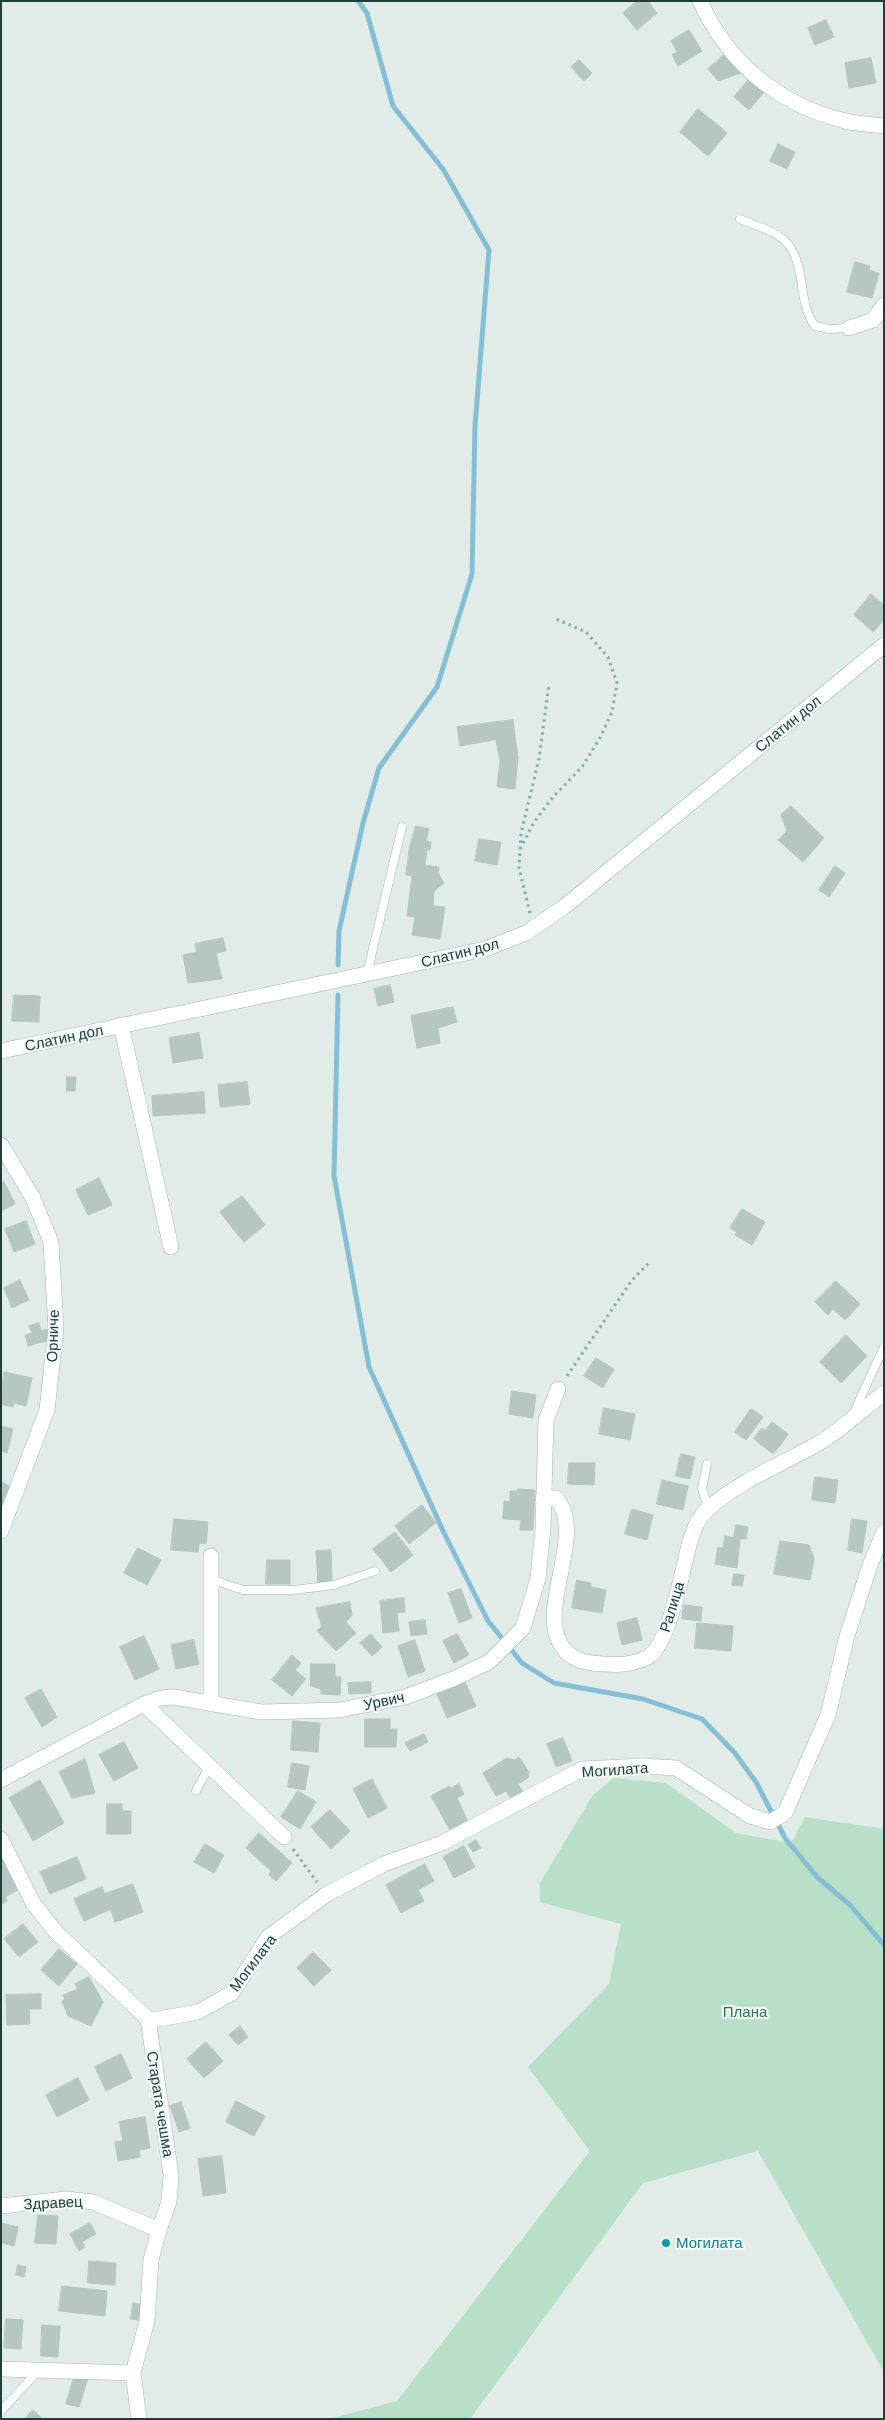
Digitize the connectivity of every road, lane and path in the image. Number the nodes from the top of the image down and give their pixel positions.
1 (700, 1) edge
2 (884, 126) edge
3 (740, 219) dead end
4 (884, 305) edge
5 (849, 328) joint
6 (556, 619) dead end
7 (884, 645) edge
8 (549, 684) dead end
9 (402, 828) dead end
10 (520, 849) junction
11 (533, 928) junction
12 (367, 974) junction
13 (121, 1025) junction
14 (1, 1052) edge
15 (1, 1145) edge
16 (171, 1247) dead end
17 (651, 1261) dead end
18 (884, 1347) edge
19 (558, 1389) joint
20 (884, 1393) edge
21 (852, 1418) junction
22 (707, 1464) dead end
23 (543, 1498) junction
24 (708, 1508) junction
25 (3, 1524) edge
26 (884, 1532) edge
27 (211, 1556) dead end
28 (375, 1571) dead end
29 (211, 1579) junction
30 (144, 1704) junction
31 (211, 1704) junction
32 (210, 1765) junction
33 (1, 1780) edge
34 (196, 1791) dead end
35 (284, 1837) joint
36 (1, 1839) edge
37 (327, 1894) junction
38 (148, 2019) junction
39 (1, 2206) edge
40 (159, 2230) junction
41 (1, 2369) edge
42 (38, 2371) junction
43 (133, 2373) junction
44 (1, 2411) edge
45 (139, 2419) edge

1 - 2 street
3 - 5 lane
4 - 5 street
6 - 10 path
7 - 11 street, Слатин дол
8 - 10 path
9 - 12 lane
10 - 11 path
11 - 12 street, Слатин дол
12 - 13 street, Слатин дол
13 - 14 street, Слатин дол
13 - 16 street
15 - 25 street, Орниче
17 - 19 path
18 - 21 lane
19 - 23 street, Урвич
20 - 21 street, Ралица
21 - 24 street, Ралица
22 - 24 lane
23 - 24 street, Ралица
23 - 31 street, Урвич
26 - 37 street, Могилата
27 - 29 street
28 - 29 lane
29 - 31 street
30 - 31 street, Урвич
30 - 32 street
30 - 33 street, Урвич
32 - 34 lane
32 - 35 street
35 - 37 path
36 - 38 street
37 - 38 street, Могилата
38 - 40 street, Старата чешма
39 - 40 street, Здравец
40 - 43 street, Старата чешма
41 - 42 street
42 - 43 street
42 - 44 lane
43 - 45 street, Старата чешма

